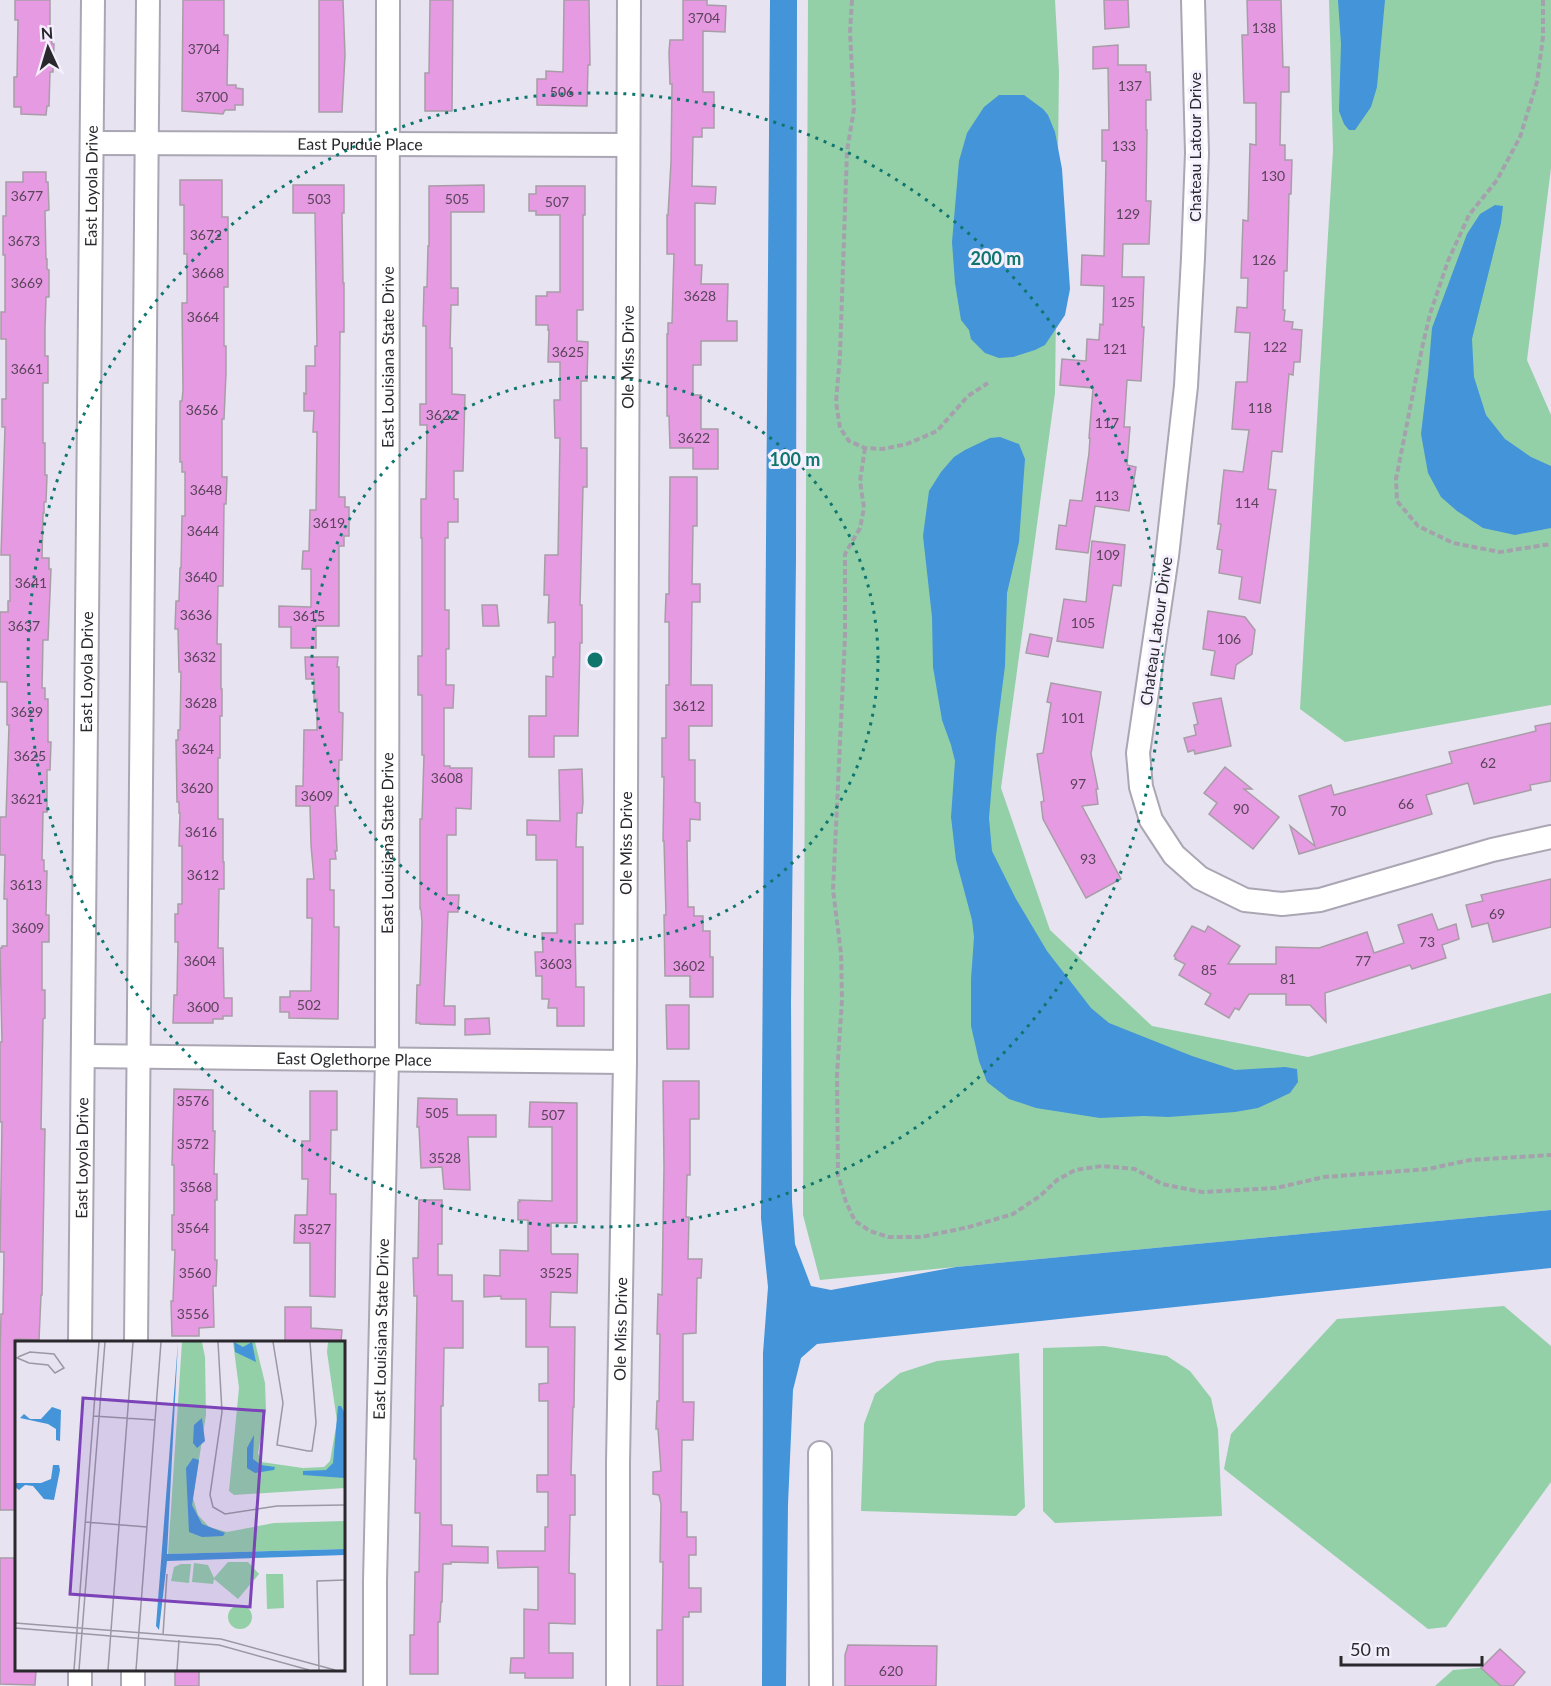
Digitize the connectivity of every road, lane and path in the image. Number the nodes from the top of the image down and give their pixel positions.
1 (93, 0) edge
2 (148, 0) edge
3 (388, 0) edge
4 (629, 0) edge
5 (852, 0) edge
6 (1193, 0) edge
7 (1543, 0) edge
8 (92, 143) junction
9 (146, 144) junction
10 (387, 144) junction
11 (628, 145) junction
12 (987, 383) dead end
13 (865, 448) junction
14 (1551, 544) edge
15 (1551, 837) edge
16 (84, 1056) junction
17 (139, 1057) junction
18 (387, 1059) junction
19 (625, 1062) junction
20 (1551, 1155) edge
21 (80, 1341) edge
22 (136, 1341) edge
23 (820, 1453) dead end
24 (375, 1686) edge
25 (618, 1686) edge
26 (821, 1686) edge

1 - 8 street, East Loyola Drive
2 - 9 street
3 - 10 street, East Louisiana State Drive
4 - 11 street, Ole Miss Drive
5 - 13 path
6 - 15 street, Chateau Latour Drive
7 - 14 path
8 - 9 street, East Purdue Place
8 - 16 street, East Loyola Drive
9 - 10 street, East Purdue Place
9 - 17 street
10 - 11 street, East Purdue Place
10 - 18 street, East Louisiana State Drive
11 - 19 street, Ole Miss Drive
12 - 13 path
13 - 20 path
16 - 17 street, East Oglethorpe Place
16 - 21 street, East Loyola Drive
17 - 18 street, East Oglethorpe Place
17 - 22 street
18 - 19 street, East Oglethorpe Place
18 - 24 street, East Louisiana State Drive
19 - 25 street, Ole Miss Drive
23 - 26 street

